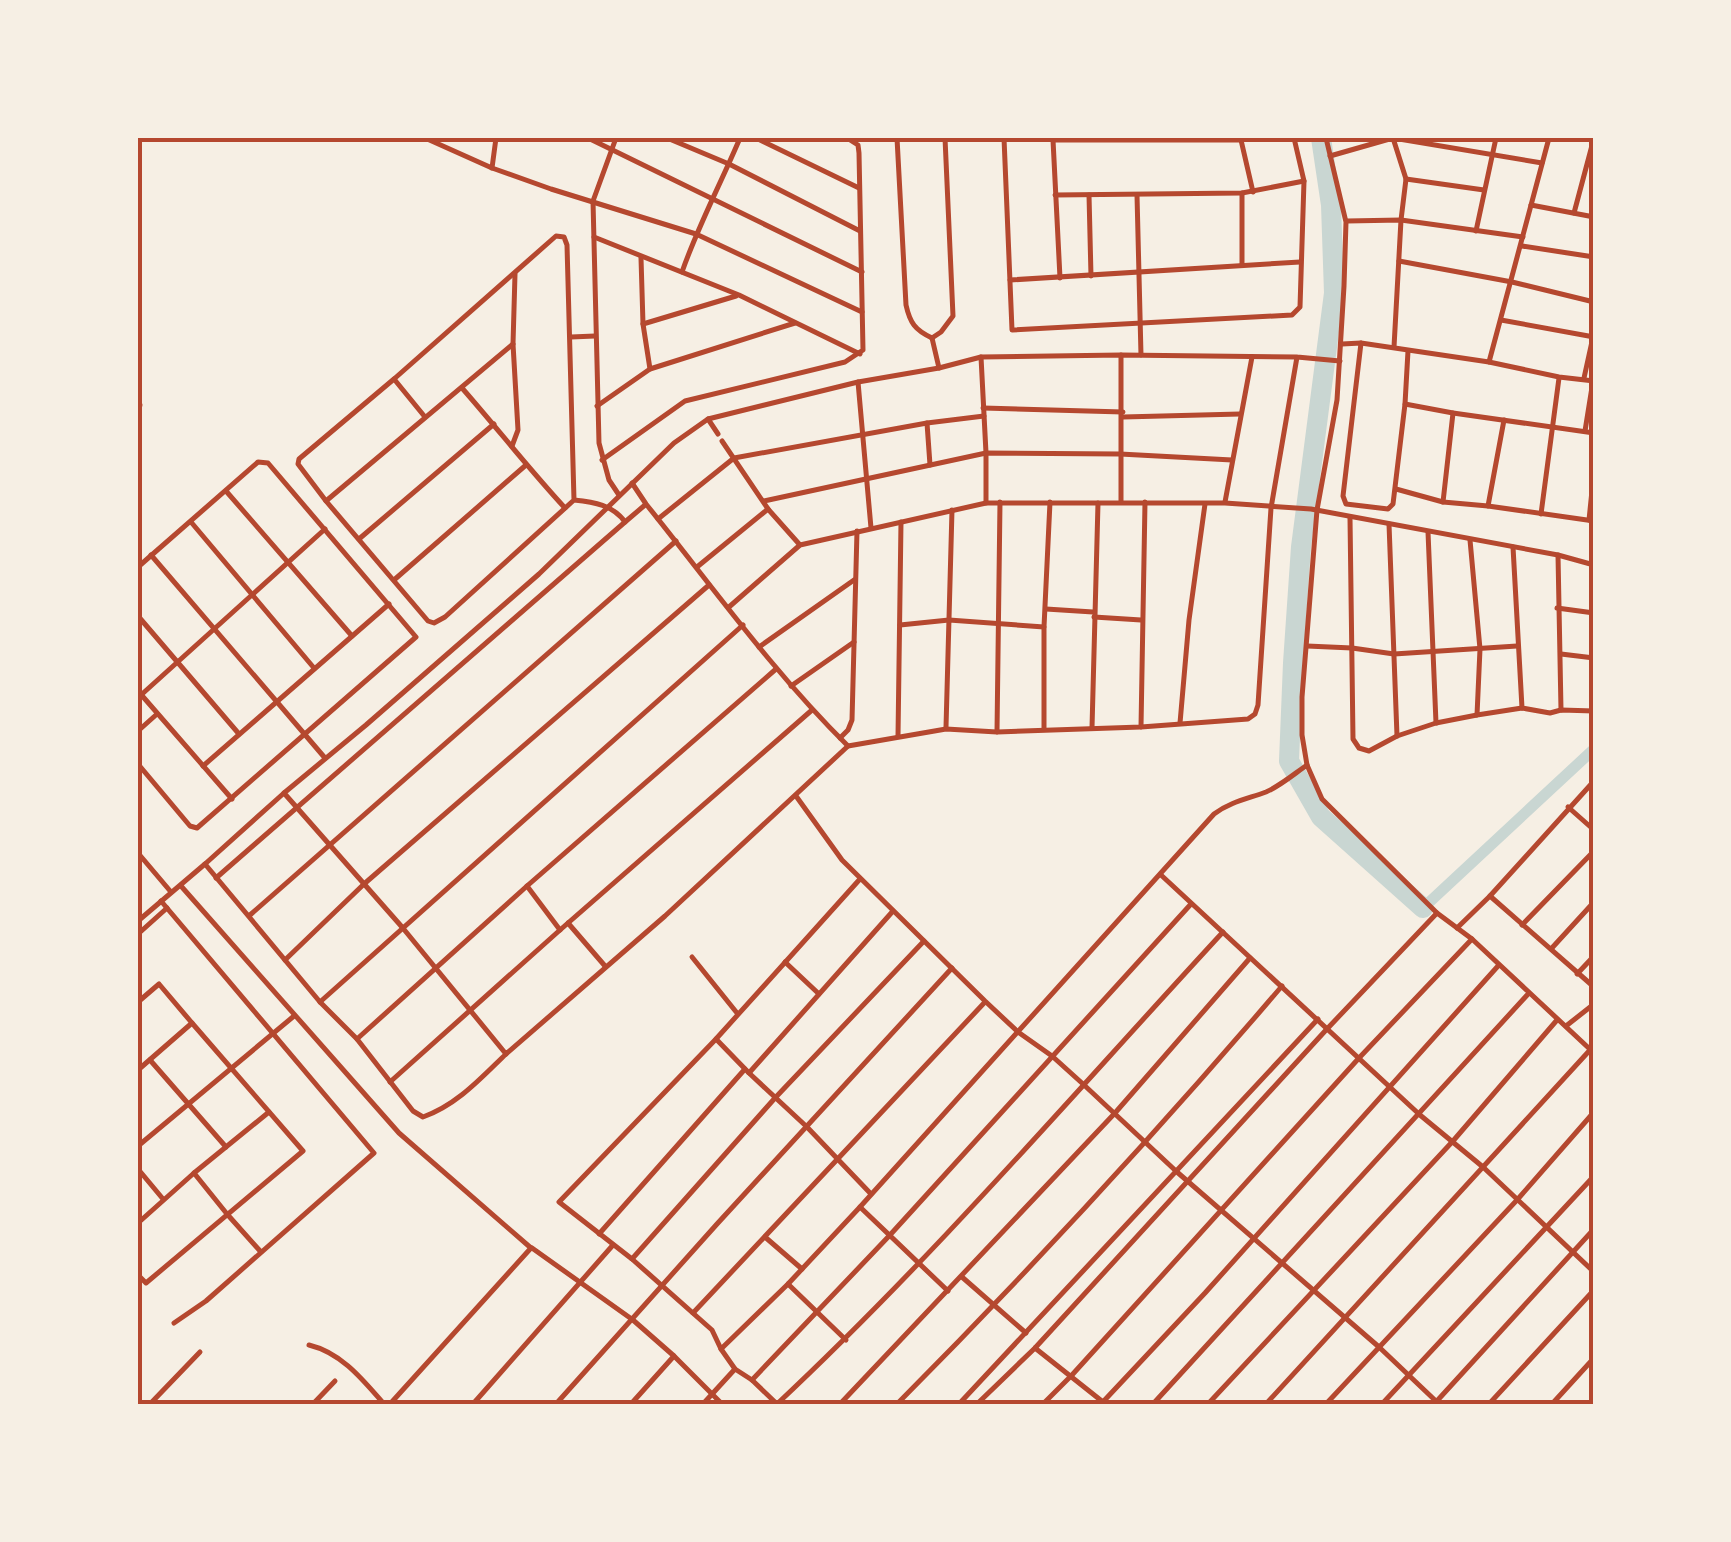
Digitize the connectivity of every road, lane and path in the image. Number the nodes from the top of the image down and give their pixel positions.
1 (426, 138) edge
2 (496, 138) edge
3 (588, 138) edge
4 (616, 138) edge
5 (667, 138) edge
6 (740, 138) edge
7 (756, 138) edge
8 (847, 138) edge
9 (897, 138) edge
10 (945, 138) edge
11 (1004, 138) edge
12 (1053, 138) edge
13 (1294, 138) edge
14 (1326, 138) edge
15 (1393, 138) edge
16 (1452, 138) edge
17 (1496, 138) edge
18 (1549, 138) edge
19 (1594, 138) edge
20 (1240, 139) edge
21 (1450, 147) junction
22 (611, 149) junction
23 (1493, 154) junction
24 (1330, 156) junction
25 (1542, 163) junction
26 (729, 164) junction
27 (492, 168) junction
28 (1406, 178) junction
29 (1304, 181) junction
30 (860, 188) junction
31 (1484, 190) junction
32 (1253, 192) junction
33 (1242, 193) junction
34 (1055, 195) junction
35 (1089, 195) junction
36 (1138, 195) junction
37 (714, 198) junction
38 (593, 201) junction
39 (1531, 205) junction
40 (1574, 213) junction
41 (1594, 216) edge
42 (1401, 220) junction
43 (1346, 222) junction
44 (1476, 230) junction
45 (860, 231) junction
46 (696, 234) junction
47 (1523, 237) junction
48 (594, 238) junction
49 (1521, 246) junction
50 (1594, 257) edge
51 (642, 258) junction
52 (1399, 260) junction
53 (1300, 262) junction
54 (1242, 265) junction
55 (862, 272) junction
56 (1140, 272) junction
57 (682, 273) junction
58 (515, 274) junction
59 (1091, 276) junction
60 (1060, 278) junction
61 (1010, 280) junction
62 (1512, 282) junction
63 (739, 295) junction
64 (1594, 302) edge
65 (862, 312) junction
66 (1501, 320) junction
67 (796, 323) junction
68 (643, 324) junction
69 (1142, 324) junction
70 (595, 336) junction
71 (571, 337) junction
72 (1593, 337) edge
73 (932, 338) junction
74 (1362, 342) junction
75 (514, 344) junction
76 (1342, 344) junction
77 (1394, 348) junction
78 (1408, 351) junction
79 (860, 354) junction
80 (1121, 355) junction
81 (1141, 356) junction
82 (1252, 357) junction
83 (1297, 357) junction
84 (980, 358) junction
85 (1340, 360) junction
86 (1489, 362) junction
87 (650, 368) junction
88 (939, 368) junction
89 (1559, 377) junction
90 (1583, 378) junction
91 (394, 380) junction
92 (1593, 381) edge
93 (858, 382) junction
94 (462, 388) junction
95 (138, 400) edge
96 (1405, 404) junction
97 (597, 406) junction
98 (983, 408) junction
99 (138, 413) edge
100 (1452, 413) junction
101 (1122, 414) junction
102 (1240, 414) junction
103 (984, 416) junction
104 (425, 417) junction
105 (708, 420) junction
106 (1504, 420) junction
107 (927, 423) junction
108 (494, 424) junction
109 (1552, 427) junction
110 (1585, 431) junction
111 (863, 434) junction
112 (1594, 434) edge
113 (512, 446) junction
114 (986, 453) junction
115 (1120, 454) junction
116 (734, 458) junction
117 (602, 460) junction
118 (1232, 460) junction
119 (526, 465) junction
120 (930, 466) junction
121 (1594, 472) edge
122 (868, 478) junction
123 (632, 482) junction
124 (1396, 488) junction
125 (226, 491) junction
126 (619, 495) junction
127 (574, 500) junction
128 (326, 501) junction
129 (764, 502) junction
130 (1000, 502) junction
131 (1050, 502) junction
132 (1120, 502) junction
133 (1145, 502) junction
134 (1443, 502) junction
135 (986, 503) junction
136 (1225, 503) junction
137 (646, 504) junction
138 (1098, 504) junction
139 (1205, 504) junction
140 (1488, 506) junction
141 (609, 507) junction
142 (566, 508) junction
143 (768, 508) junction
144 (1271, 508) junction
145 (952, 510) junction
146 (1314, 510) junction
147 (1540, 514) junction
148 (1350, 518) junction
149 (658, 519) junction
150 (1591, 521) edge
151 (191, 522) junction
152 (625, 522) junction
153 (901, 522) junction
154 (1388, 524) junction
155 (871, 528) junction
156 (325, 529) junction
157 (858, 531) junction
158 (1428, 532) junction
159 (359, 539) junction
160 (1470, 540) junction
161 (676, 541) junction
162 (800, 545) junction
163 (1513, 547) junction
164 (152, 555) junction
165 (1558, 555) junction
166 (288, 562) junction
167 (1594, 565) edge
168 (138, 568) edge
169 (697, 568) junction
170 (855, 579) junction
171 (394, 580) junction
172 (709, 585) junction
173 (251, 594) junction
174 (389, 604) junction
175 (728, 608) junction
176 (1558, 608) junction
177 (1046, 609) junction
178 (1594, 613) edge
179 (1094, 615) junction
180 (138, 616) edge
181 (949, 620) junction
182 (1141, 620) junction
183 (996, 622) junction
184 (743, 625) junction
185 (900, 625) junction
186 (1044, 627) junction
187 (214, 629) junction
188 (352, 636) junction
189 (854, 642) junction
190 (1307, 646) junction
191 (1517, 646) junction
192 (759, 648) junction
193 (1352, 648) junction
194 (1480, 649) junction
195 (1432, 651) junction
196 (1394, 654) junction
197 (1561, 654) junction
198 (1594, 658) edge
199 (178, 663) junction
200 (314, 668) junction
201 (776, 669) junction
202 (791, 686) junction
203 (139, 693) edge
204 (276, 702) junction
205 (1522, 708) junction
206 (812, 710) junction
207 (1561, 710) junction
208 (1594, 711) edge
209 (157, 714) junction
210 (1477, 715) junction
211 (1180, 723) junction
212 (1436, 723) junction
213 (1141, 727) junction
214 (1092, 728) junction
215 (946, 729) junction
216 (1044, 729) junction
217 (138, 731) edge
218 (996, 732) junction
219 (239, 734) junction
220 (898, 736) junction
221 (1398, 736) junction
222 (306, 737) junction
223 (840, 738) junction
224 (848, 746) junction
225 (323, 756) junction
226 (138, 764) edge
227 (203, 766) junction
228 (1304, 768) junction
229 (1594, 780) edge
230 (284, 793) junction
231 (796, 796) junction
232 (232, 800) junction
233 (1568, 807) junction
234 (296, 808) junction
235 (1594, 830) edge
236 (328, 844) junction
237 (1594, 850) edge
238 (138, 853) edge
239 (205, 864) junction
240 (1161, 875) junction
241 (216, 878) junction
242 (860, 879) junction
243 (364, 884) junction
244 (181, 886) junction
245 (527, 886) junction
246 (171, 892) junction
247 (1490, 896) junction
248 (161, 901) junction
249 (1594, 902) edge
250 (1191, 904) junction
251 (167, 908) junction
252 (893, 911) junction
253 (1438, 914) junction
254 (249, 916) junction
255 (138, 921) edge
256 (568, 922) junction
257 (1522, 925) junction
258 (402, 928) junction
259 (1458, 928) junction
260 (560, 930) junction
261 (1224, 932) junction
262 (138, 934) edge
263 (1472, 939) junction
264 (924, 941) junction
265 (1551, 949) junction
266 (1594, 956) edge
267 (692, 957) dead end
268 (1250, 958) junction
269 (285, 960) junction
270 (785, 962) junction
271 (1498, 966) junction
272 (605, 967) junction
273 (435, 968) junction
274 (952, 968) junction
275 (1578, 974) junction
276 (1282, 986) junction
277 (1594, 988) edge
278 (1530, 993) junction
279 (819, 994) junction
280 (985, 1001) junction
281 (138, 1002) edge
282 (320, 1002) junction
283 (1594, 1004) edge
284 (470, 1012) junction
285 (738, 1014) junction
286 (294, 1016) junction
287 (1318, 1019) junction
288 (1557, 1020) junction
289 (192, 1023) junction
290 (1566, 1026) junction
291 (1326, 1030) junction
292 (1018, 1032) junction
293 (274, 1033) junction
294 (356, 1039) junction
295 (716, 1039) junction
296 (1592, 1051) edge
297 (506, 1054) junction
298 (1052, 1056) junction
299 (1359, 1058) junction
300 (150, 1060) junction
301 (232, 1068) junction
302 (138, 1070) edge
303 (747, 1071) junction
304 (390, 1082) junction
305 (1083, 1084) junction
306 (1390, 1086) junction
307 (775, 1098) junction
308 (187, 1104) junction
309 (269, 1112) junction
310 (1594, 1112) edge
311 (1115, 1113) junction
312 (1420, 1115) junction
313 (807, 1127) junction
314 (1453, 1141) junction
315 (1146, 1143) junction
316 (138, 1146) edge
317 (226, 1148) junction
318 (838, 1159) junction
319 (1483, 1167) junction
320 (138, 1169) edge
321 (1177, 1172) junction
322 (194, 1173) junction
323 (1594, 1176) edge
324 (1190, 1180) junction
325 (871, 1194) junction
326 (163, 1199) junction
327 (1517, 1200) junction
328 (860, 1206) junction
329 (1221, 1209) junction
330 (227, 1214) junction
331 (138, 1223) edge
332 (1547, 1226) junction
333 (1594, 1229) edge
334 (600, 1234) junction
335 (890, 1235) junction
336 (765, 1237) junction
337 (1253, 1239) junction
338 (613, 1244) junction
339 (531, 1248) junction
340 (261, 1252) junction
341 (1572, 1253) junction
342 (632, 1259) junction
343 (919, 1264) junction
344 (1283, 1264) junction
345 (802, 1269) junction
346 (1594, 1272) edge
347 (138, 1275) edge
348 (962, 1276) junction
349 (580, 1282) junction
350 (788, 1284) junction
351 (662, 1286) junction
352 (1313, 1290) junction
353 (1594, 1290) edge
354 (948, 1291) junction
355 (994, 1306) junction
356 (818, 1312) junction
357 (693, 1313) junction
358 (1344, 1318) junction
359 (633, 1320) junction
360 (174, 1324) dead end
361 (1026, 1333) junction
362 (846, 1340) junction
363 (309, 1345) dead end
364 (1379, 1347) junction
365 (1035, 1348) junction
366 (721, 1349) junction
367 (200, 1352) dead end
368 (674, 1356) junction
369 (1594, 1358) edge
370 (736, 1369) junction
371 (1072, 1376) junction
372 (1409, 1376) junction
373 (752, 1380) junction
374 (335, 1381) dead end
375 (711, 1396) junction
376 (150, 1404) edge
377 (313, 1404) edge
378 (387, 1404) edge
379 (474, 1404) edge
380 (556, 1404) edge
381 (630, 1404) edge
382 (703, 1404) edge
383 (722, 1404) edge
384 (777, 1404) edge
385 (840, 1404) edge
386 (897, 1404) edge
387 (960, 1404) edge
388 (977, 1404) edge
389 (1042, 1404) edge
390 (1103, 1404) edge
391 (1154, 1404) edge
392 (1208, 1404) edge
393 (1266, 1404) edge
394 (1326, 1404) edge
395 (1382, 1404) edge
396 (1436, 1404) edge
397 (1488, 1404) edge
398 (1552, 1404) edge

1 - 27 street
2 - 27 street
3 - 22 street
4 - 22 street
5 - 26 street
6 - 26 street
7 - 30 street
8 - 30 street
9 - 73 street
10 - 73 street
11 - 61 street
12 - 20 street
12 - 34 street
13 - 29 street
14 - 24 street
15 - 21 street
15 - 24 street
15 - 28 street
16 - 21 street
17 - 23 street
18 - 25 street
19 - 40 street
20 - 32 street
21 - 23 street
22 - 37 street
22 - 38 street
23 - 25 street
23 - 31 street
24 - 43 street
25 - 39 street
26 - 37 street
26 - 45 street
27 - 38 street
28 - 31 street
28 - 42 street
29 - 32 street
29 - 53 street
30 - 45 street
31 - 44 street
32 - 33 street
33 - 36 street
33 - 54 street
34 - 35 street
34 - 60 street
35 - 36 street
35 - 59 street
36 - 56 street
37 - 46 street
37 - 55 street
38 - 46 street
38 - 48 street
39 - 40 street
39 - 47 street
40 - 41 street
42 - 43 street
42 - 44 street
42 - 52 street
43 - 76 street
44 - 47 street
45 - 55 street
46 - 57 street
46 - 65 street
47 - 49 street
48 - 51 street
48 - 70 street
49 - 50 street
49 - 62 street
51 - 57 street
51 - 68 street
52 - 62 street
52 - 77 street
53 - 54 street
53 - 69 street
54 - 56 street
55 - 65 street
56 - 59 street
56 - 69 street
57 - 63 street
58 - 71 street
58 - 75 street
58 - 91 street
59 - 60 street
60 - 61 street
61 - 69 street
62 - 64 street
62 - 66 street
63 - 67 street
63 - 68 street
65 - 79 street
66 - 72 street
66 - 86 street
67 - 79 street
67 - 87 street
68 - 87 street
69 - 81 street
70 - 71 street
70 - 97 street
71 - 127 street
72 - 90 street
73 - 88 street
74 - 76 street
74 - 77 street
74 - 124 street
75 - 94 street
75 - 113 street
76 - 85 street
77 - 78 street
78 - 86 street
78 - 96 street
79 - 117 street
80 - 81 street
80 - 84 street
80 - 101 street
81 - 82 street
82 - 83 street
82 - 102 street
83 - 85 street
83 - 144 street
84 - 88 street
84 - 98 street
85 - 146 street
86 - 89 street
87 - 97 street
88 - 93 street
89 - 90 street
89 - 109 street
90 - 92 street
91 - 104 street
91 - 128 street
92 - 110 street
93 - 105 street
93 - 111 street
94 - 104 street
94 - 108 street
95 - 99 street
96 - 100 street
96 - 124 street
97 - 117 street
98 - 101 street
98 - 103 street
100 - 106 street
100 - 134 street
101 - 102 street
101 - 115 street
102 - 118 street
103 - 107 street
103 - 114 street
104 - 128 street
105 - 116 street
105 - 123 street
106 - 109 street
106 - 140 street
107 - 111 street
107 - 120 street
108 - 113 street
108 - 159 street
109 - 110 street
109 - 147 street
110 - 112 street
111 - 116 street
111 - 122 street
113 - 119 street
114 - 115 street
114 - 120 street
114 - 135 street
115 - 118 street
115 - 132 street
116 - 129 street
116 - 149 street
117 - 126 street
118 - 136 street
119 - 142 street
119 - 171 street
120 - 122 street
121 - 150 street
122 - 129 street
122 - 155 street
123 - 126 street
123 - 137 street
124 - 134 street
125 - 151 street
125 - 156 street
125 - 166 street
126 - 141 street
127 - 141 street
127 - 142 street
128 - 159 street
129 - 143 street
130 - 131 street
130 - 135 street
130 - 183 street
131 - 138 street
131 - 177 street
132 - 133 street
132 - 138 street
133 - 139 street
133 - 182 street
134 - 140 street
135 - 145 street
136 - 139 street
136 - 144 street
137 - 149 street
137 - 152 street
138 - 179 street
139 - 211 street
140 - 147 street
141 - 152 street
141 - 225 street
142 - 171 street
143 - 162 street
143 - 169 street
144 - 146 street
144 - 211 street
145 - 153 street
145 - 181 street
146 - 148 street
146 - 190 street
147 - 150 street
148 - 154 street
148 - 193 street
149 - 161 street
151 - 164 street
151 - 173 street
152 - 234 street
153 - 155 street
153 - 185 street
154 - 158 street
154 - 196 street
155 - 157 street
156 - 166 street
156 - 174 street
157 - 162 street
157 - 170 street
158 - 160 street
158 - 195 street
159 - 171 street
160 - 163 street
160 - 194 street
161 - 169 street
161 - 236 street
162 - 175 street
163 - 165 street
163 - 191 street
164 - 168 street
164 - 187 street
165 - 167 street
165 - 176 street
166 - 173 street
166 - 188 street
169 - 172 street
170 - 189 street
170 - 192 street
172 - 175 street
172 - 243 street
173 - 187 street
173 - 200 street
174 - 188 street
174 - 222 street
175 - 184 street
176 - 178 street
176 - 197 street
177 - 179 street
177 - 186 street
179 - 182 street
179 - 214 street
180 - 199 street
181 - 183 street
181 - 185 street
181 - 215 street
182 - 213 street
183 - 186 street
183 - 218 street
184 - 192 street
184 - 258 street
185 - 220 street
186 - 216 street
187 - 199 street
187 - 204 street
188 - 200 street
189 - 202 street
189 - 223 street
190 - 193 street
190 - 228 street
191 - 194 street
191 - 205 street
192 - 201 street
193 - 196 street
193 - 221 street
194 - 195 street
194 - 210 street
195 - 196 street
195 - 212 street
196 - 221 street
197 - 198 street
197 - 207 street
199 - 203 street
199 - 219 street
200 - 204 street
201 - 202 street
201 - 245 street
202 - 206 street
203 - 209 street
204 - 219 street
204 - 222 street
205 - 207 street
205 - 210 street
206 - 223 street
206 - 256 street
207 - 208 street
209 - 217 street
209 - 227 street
210 - 212 street
211 - 213 street
212 - 221 street
213 - 214 street
214 - 216 street
215 - 218 street
215 - 220 street
216 - 218 street
219 - 227 street
220 - 224 street
222 - 225 street
222 - 232 street
223 - 224 street
224 - 231 street
225 - 230 street
226 - 232 street
227 - 232 street
228 - 240 street
228 - 253 street
229 - 233 street
230 - 234 street
230 - 239 street
231 - 242 street
231 - 272 street
233 - 235 street
233 - 247 street
234 - 236 street
234 - 241 street
236 - 243 street
236 - 254 street
237 - 257 street
238 - 246 street
239 - 241 street
239 - 244 street
240 - 250 street
240 - 292 street
241 - 254 street
242 - 252 street
242 - 270 street
243 - 258 street
243 - 269 street
244 - 246 street
244 - 286 street
245 - 260 street
245 - 273 street
246 - 248 street
247 - 257 street
247 - 259 street
248 - 251 street
248 - 255 street
249 - 265 street
250 - 261 street
250 - 298 street
251 - 262 street
251 - 293 street
252 - 264 street
252 - 279 street
253 - 259 street
253 - 291 street
254 - 269 street
256 - 260 street
256 - 272 street
257 - 265 street
258 - 273 street
258 - 282 street
259 - 263 street
260 - 284 street
261 - 268 street
261 - 305 street
263 - 271 street
263 - 299 street
264 - 274 street
264 - 307 street
265 - 275 street
266 - 275 street
267 - 285 street
268 - 276 street
268 - 311 street
269 - 282 street
270 - 279 street
270 - 285 street
271 - 278 street
271 - 306 street
272 - 297 street
273 - 284 street
273 - 294 street
274 - 280 street
274 - 313 street
275 - 277 street
276 - 287 street
276 - 315 street
278 - 288 street
278 - 312 street
279 - 303 street
280 - 292 street
280 - 318 street
281 - 289 street
282 - 294 street
283 - 290 street
284 - 297 street
284 - 304 street
285 - 295 street
286 - 293 street
286 - 339 street
287 - 291 street
287 - 321 street
288 - 290 street
288 - 314 street
289 - 300 street
289 - 301 street
290 - 296 street
291 - 299 street
291 - 324 street
292 - 298 street
292 - 325 street
293 - 301 street
293 - 340 street
294 - 304 street
295 - 303 street
295 - 334 street
296 - 319 street
297 - 304 street
298 - 305 street
298 - 335 street
299 - 306 street
299 - 329 street
300 - 302 street
300 - 308 street
301 - 308 street
301 - 309 street
303 - 307 street
303 - 334 street
305 - 311 street
305 - 343 street
306 - 312 street
306 - 337 street
307 - 313 street
307 - 342 street
308 - 316 street
308 - 317 street
309 - 317 street
309 - 330 street
310 - 327 street
311 - 315 street
311 - 348 street
312 - 314 street
312 - 344 street
313 - 318 street
313 - 351 street
314 - 319 street
314 - 352 street
315 - 321 street
315 - 355 street
317 - 322 street
318 - 325 street
318 - 336 street
319 - 327 street
319 - 358 street
320 - 326 street
321 - 324 street
321 - 361 street
322 - 326 street
322 - 330 street
323 - 332 street
324 - 329 street
324 - 365 street
325 - 328 street
326 - 331 street
327 - 332 street
327 - 364 street
328 - 335 street
328 - 345 street
329 - 337 street
329 - 371 street
330 - 340 street
330 - 347 street
332 - 341 street
332 - 372 street
333 - 341 street
334 - 338 street
335 - 343 street
335 - 356 street
336 - 345 street
336 - 357 street
337 - 344 street
337 - 390 street
338 - 342 street
338 - 349 street
339 - 349 street
339 - 378 street
340 - 360 street
341 - 346 street
341 - 396 street
342 - 351 street
343 - 354 street
343 - 362 street
344 - 352 street
344 - 391 street
345 - 350 street
348 - 354 street
348 - 355 street
349 - 359 street
349 - 379 street
350 - 356 street
350 - 366 street
351 - 357 street
351 - 359 street
352 - 358 street
352 - 392 street
353 - 397 street
354 - 385 street
355 - 361 street
355 - 386 street
356 - 362 street
356 - 373 street
357 - 366 street
358 - 364 street
358 - 393 street
359 - 368 street
359 - 380 street
361 - 387 street
362 - 384 street
363 - 378 street
364 - 372 street
364 - 394 street
365 - 371 street
365 - 388 street
366 - 370 street
367 - 376 street
368 - 375 street
368 - 381 street
369 - 398 street
370 - 373 street
370 - 375 street
371 - 389 street
371 - 390 street
372 - 395 street
372 - 396 street
373 - 384 street
374 - 377 street
375 - 382 street
375 - 383 street

